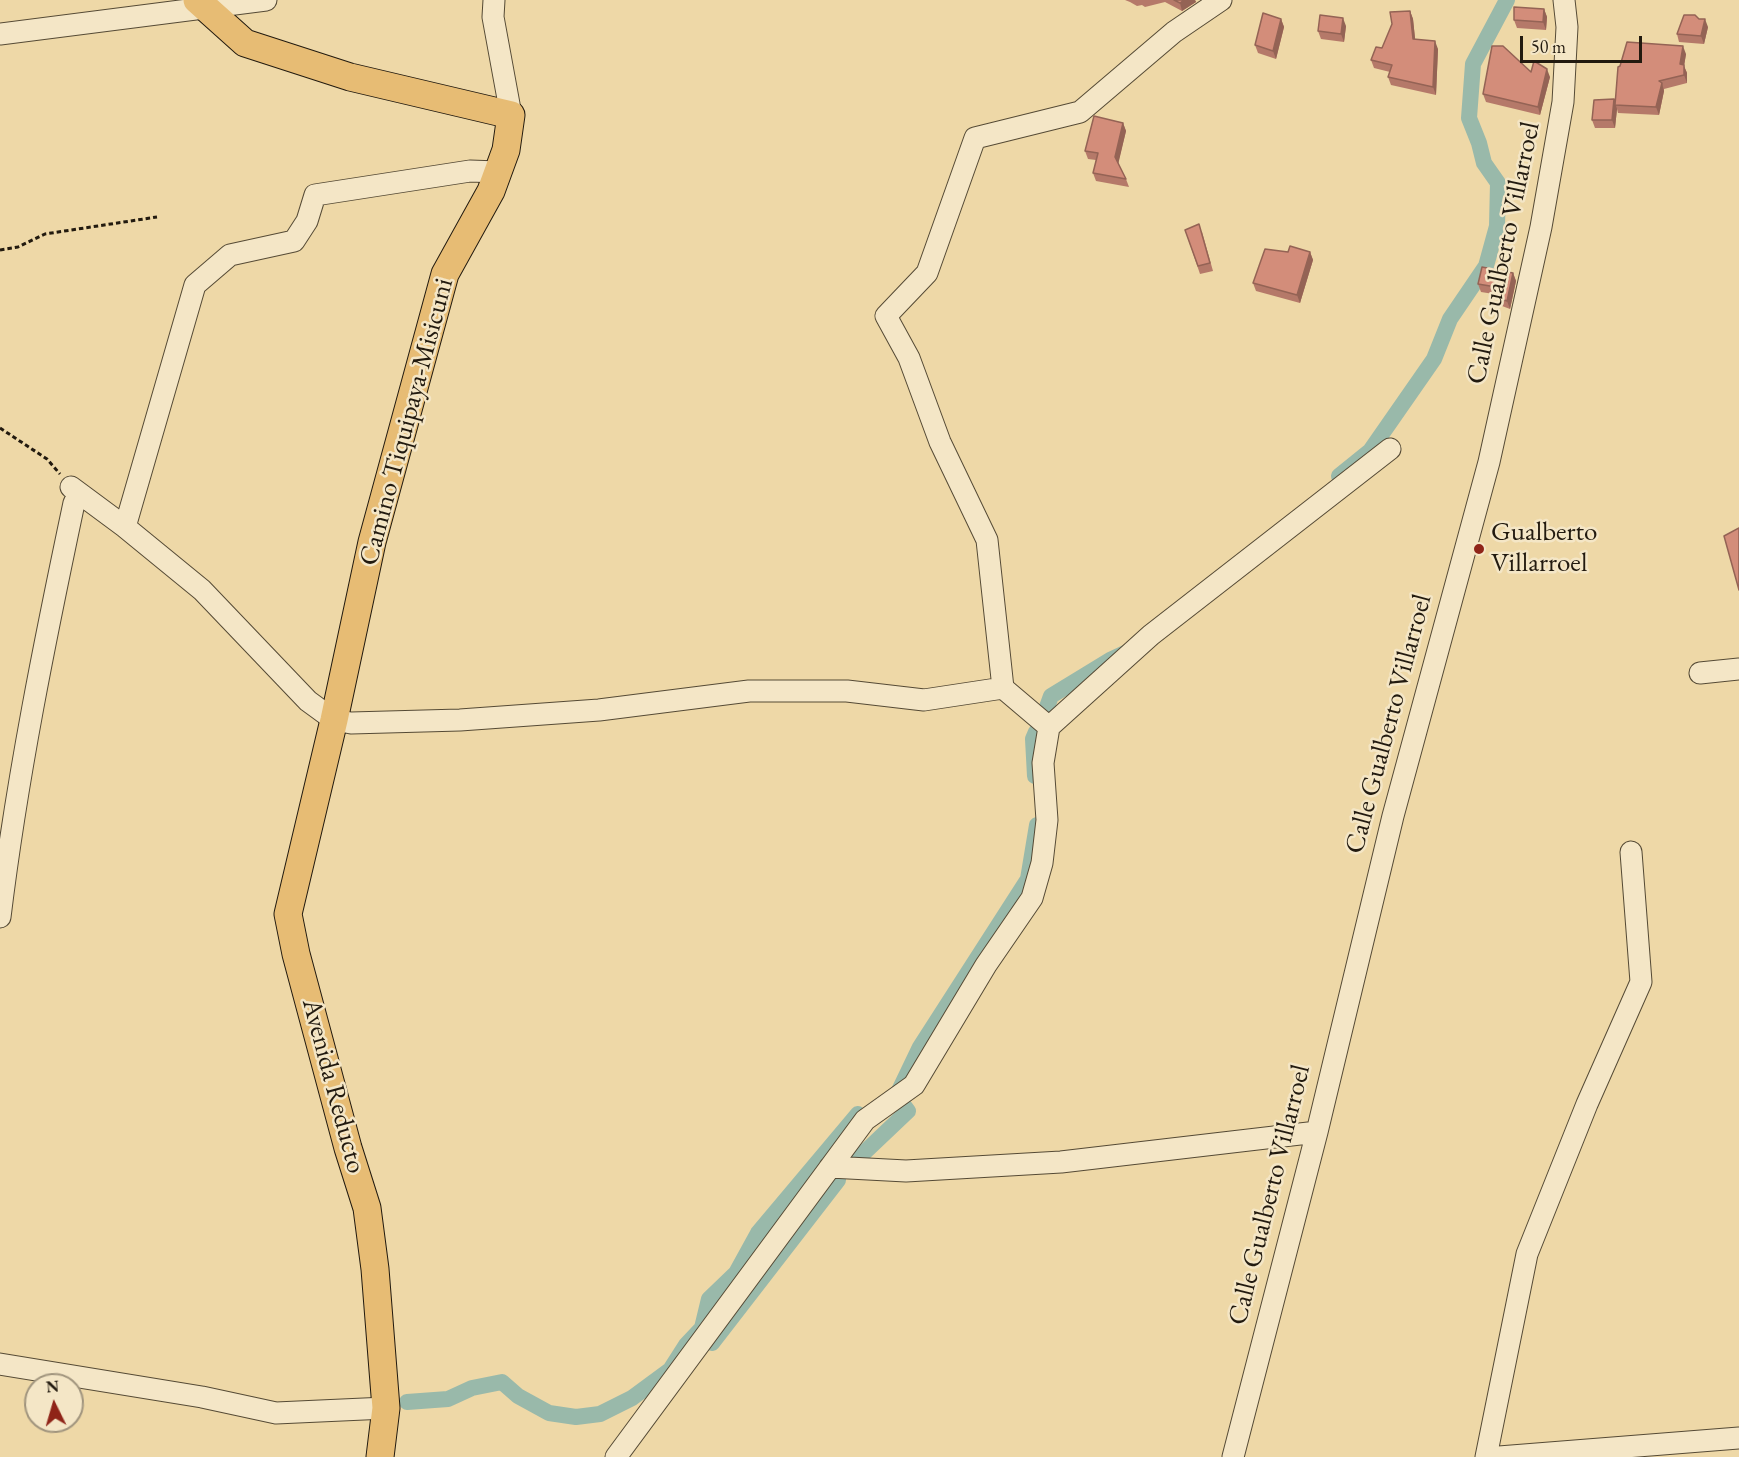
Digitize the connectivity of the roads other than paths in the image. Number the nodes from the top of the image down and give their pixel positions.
1 (266, 0) edge
2 (494, 0) edge
3 (1221, 0) edge
4 (1564, 0) edge
5 (201, 4) edge
6 (0, 34) edge
7 (511, 115) junction
8 (498, 172) junction
9 (1390, 449) dead end
10 (125, 527) junction
11 (1739, 669) edge
12 (1700, 673) dead end
13 (1003, 688) junction
14 (334, 720) junction
15 (1049, 726) junction
16 (1631, 852) dead end
17 (0, 917) edge
18 (1317, 1131) junction
19 (830, 1167) junction
20 (0, 1364) edge
21 (386, 1408) junction
22 (1739, 1438) edge
23 (380, 1457) edge
24 (616, 1457) edge
25 (1233, 1457) edge
26 (1486, 1457) edge
27 (1498, 1457) edge

1 - 5 street
2 - 7 street
3 - 13 street
4 - 18 street, Calle Gualberto Villarroel
5 - 6 street
5 - 7 main road
7 - 8 main road, Camino Tiquipaya-Misicuni
8 - 10 street
8 - 14 main road, Camino Tiquipaya-Misicuni
9 - 15 street
10 - 14 street
10 - 17 street
11 - 12 street
13 - 14 street
13 - 15 street
14 - 21 main road, Avenida Reducto
15 - 19 street
16 - 26 street
18 - 19 street
18 - 25 street, Calle Gualberto Villarroel
19 - 24 street
20 - 21 street
21 - 23 main road, Avenida Reducto
22 - 27 street

